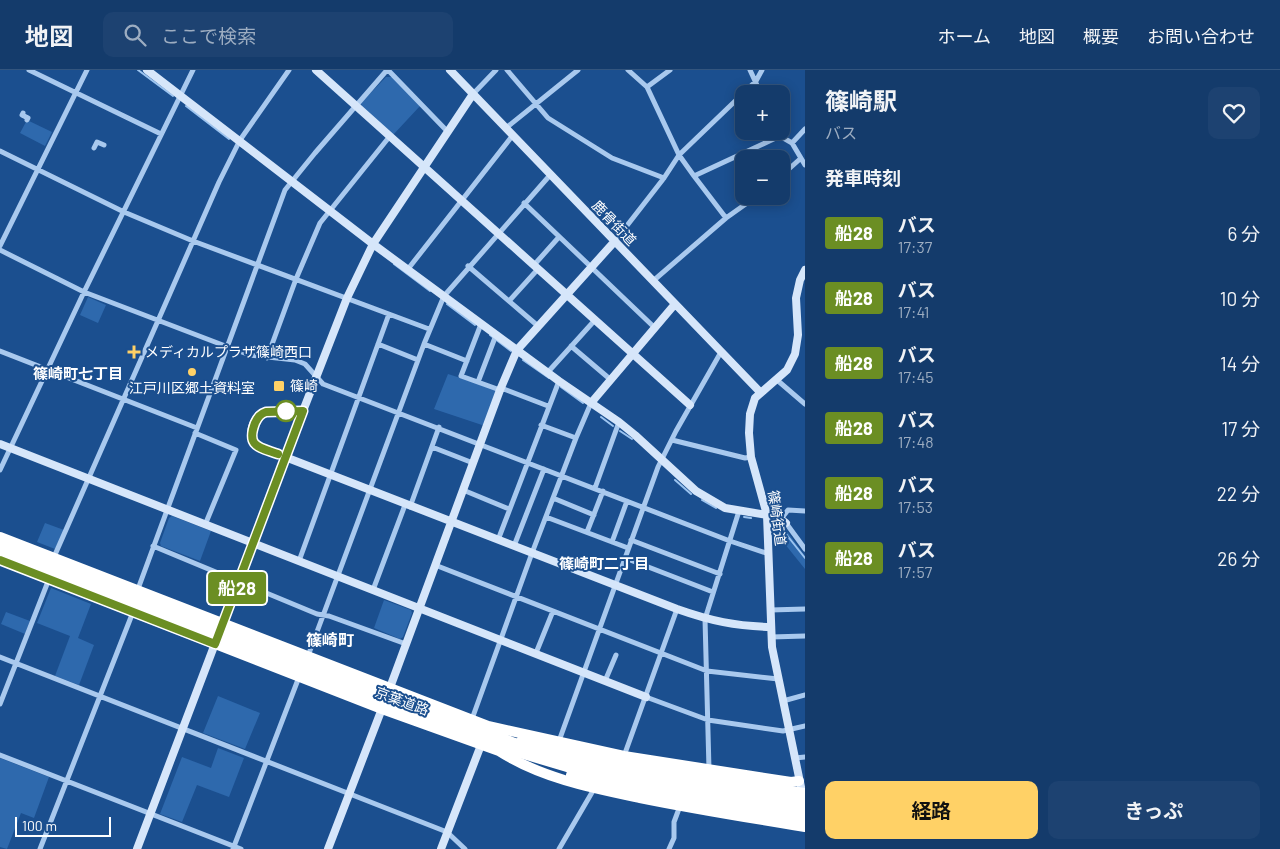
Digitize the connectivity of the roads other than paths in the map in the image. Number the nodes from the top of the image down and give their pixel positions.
1 (29, 70) edge
2 (87, 70) edge
3 (147, 70) edge
4 (193, 70) edge
5 (289, 70) edge
6 (316, 70) edge
7 (388, 70) edge
8 (450, 70) edge
9 (496, 70) edge
10 (507, 70) edge
11 (578, 70) edge
12 (628, 70) edge
13 (670, 70) edge
14 (750, 70) edge
15 (762, 70) edge
16 (756, 81) junction
17 (758, 85) edge
18 (647, 86) junction
19 (75, 93) junction
20 (473, 94) junction
21 (181, 95) junction
22 (536, 103) junction
23 (356, 106) junction
24 (23, 114) dead end
25 (27, 120) dead end
26 (506, 128) junction
27 (805, 129) edge
28 (447, 131) junction
29 (161, 134) junction
30 (514, 135) junction
31 (390, 136) junction
32 (240, 140) junction
33 (765, 140) edge
34 (787, 140) edge
35 (792, 144) junction
36 (104, 145) dead end
37 (94, 148) dead end
38 (0, 151) edge
39 (679, 156) junction
40 (800, 159) junction
41 (805, 165) edge
42 (423, 166) junction
43 (790, 168) edge
44 (38, 170) junction
45 (551, 174) junction
46 (694, 176) junction
47 (664, 178) junction
48 (292, 180) junction
49 (462, 201) junction
50 (524, 203) junction
51 (744, 205) edge
52 (330, 210) junction
53 (124, 212) junction
54 (726, 218) junction
55 (498, 233) junction
56 (560, 237) junction
57 (193, 241) junction
58 (615, 241) junction
59 (373, 244) junction
60 (0, 246) edge
61 (0, 250) edge
62 (258, 264) junction
63 (468, 266) junction
64 (536, 267) junction
65 (591, 267) junction
66 (408, 269) junction
67 (805, 270) edge
68 (296, 279) junction
69 (653, 281) junction
70 (84, 292) junction
71 (566, 294) junction
72 (444, 296) junction
73 (347, 298) junction
74 (509, 301) junction
75 (675, 304) junction
76 (389, 314) junction
77 (157, 320) junction
78 (596, 320) junction
79 (482, 324) junction
80 (538, 326) junction
81 (655, 328) junction
82 (429, 329) junction
83 (496, 335) junction
84 (378, 344) junction
85 (424, 344) junction
86 (572, 346) junction
87 (228, 347) junction
88 (517, 350) junction
89 (0, 351) edge
90 (721, 352) junction
91 (633, 354) junction
92 (267, 358) junction
93 (418, 360) junction
94 (467, 361) junction
95 (47, 370) junction
96 (548, 372) junction
97 (316, 376) junction
98 (558, 380) junction
99 (611, 380) junction
100 (777, 380) junction
101 (478, 382) junction
102 (501, 389) junction
103 (760, 392) junction
104 (358, 398) junction
105 (124, 399) junction
106 (591, 403) junction
107 (805, 404) edge
108 (690, 405) junction
109 (548, 406) junction
110 (303, 411) junction
111 (399, 413) junction
112 (619, 422) junction
113 (542, 425) junction
114 (439, 428) junction
115 (196, 431) junction
116 (576, 438) junction
117 (672, 440) junction
118 (0, 444) edge
119 (480, 444) junction
120 (432, 447) junction
121 (10, 448) junction
122 (286, 457) junction
123 (751, 457) junction
124 (662, 459) junction
125 (527, 462) junction
126 (473, 463) junction
127 (544, 469) junction
128 (0, 470) edge
129 (331, 476) junction
130 (562, 476) junction
131 (90, 479) junction
132 (595, 488) junction
133 (370, 490) junction
134 (463, 490) junction
135 (603, 491) junction
136 (553, 498) junction
137 (627, 500) junction
138 (408, 506) junction
139 (644, 507) junction
140 (509, 509) junction
141 (166, 510) junction
142 (739, 511) junction
143 (805, 511) edge
144 (594, 515) junction
145 (767, 515) junction
146 (546, 517) junction
147 (784, 521) junction
148 (451, 522) junction
149 (205, 525) junction
150 (587, 532) junction
151 (0, 537) edge
152 (498, 540) junction
153 (631, 540) junction
154 (730, 541) junction
155 (612, 542) junction
156 (0, 544) edge
157 (254, 544) junction
158 (154, 546) junction
159 (514, 546) junction
160 (628, 548) junction
161 (805, 549) edge
162 (0, 552) edge
163 (532, 553) junction
164 (769, 554) junction
165 (54, 557) junction
166 (625, 558) junction
167 (0, 560) edge
168 (299, 561) junction
169 (435, 565) junction
170 (720, 574) junction
171 (337, 577) junction
172 (50, 579) junction
173 (239, 582) junction
174 (614, 586) junction
175 (138, 589) junction
176 (373, 590) junction
177 (713, 592) junction
178 (516, 597) junction
179 (419, 608) junction
180 (677, 609) junction
181 (805, 609) edge
182 (770, 610) junction
183 (553, 611) junction
184 (133, 612) junction
185 (324, 615) junction
186 (705, 619) junction
187 (223, 624) junction
188 (771, 627) junction
189 (599, 629) junction
190 (805, 636) edge
191 (771, 637) junction
192 (500, 640) junction
193 (215, 644) junction
194 (406, 644) junction
195 (662, 653) junction
196 (536, 654) junction
197 (616, 655) dead end
198 (308, 656) junction
199 (0, 658) edge
200 (16, 664) junction
201 (707, 671) junction
202 (583, 672) junction
203 (300, 677) junction
204 (778, 679) junction
205 (605, 681) junction
206 (390, 687) junction
207 (805, 695) edge
208 (100, 696) junction
209 (646, 697) junction
210 (783, 701) junction
211 (0, 704) edge
212 (382, 709) junction
213 (472, 719) junction
214 (708, 720) junction
215 (488, 726) junction
216 (805, 726) edge
217 (184, 729) junction
218 (789, 730) junction
219 (559, 741) junction
220 (481, 745) junction
221 (499, 751) junction
222 (0, 755) edge
223 (624, 756) junction
224 (795, 758) junction
225 (805, 758) edge
226 (267, 762) junction
227 (704, 771) junction
228 (67, 782) junction
229 (802, 787) edge
230 (594, 788) junction
231 (349, 795) junction
232 (805, 801) edge
233 (681, 804) junction
234 (805, 809) edge
235 (150, 814) junction
236 (805, 818) edge
237 (805, 827) edge
238 (447, 832) junction
239 (234, 848) edge
240 (40, 849) edge
241 (137, 849) edge
242 (241, 849) edge
243 (328, 849) edge
244 (441, 849) edge
245 (465, 849) edge
246 (559, 849) edge
247 (669, 849) edge

1 - 19 street
2 - 19 street
3 - 21 street
4 - 21 street
5 - 32 street
6 - 23 street
7 - 23 street
7 - 28 street
8 - 20 street, 鹿骨街道
9 - 20 street
10 - 22 street
11 - 22 street
12 - 18 street
13 - 18 street
14 - 16 street
15 - 16 street
16 - 17 street
16 - 39 street
18 - 39 street
19 - 29 street
19 - 44 street
20 - 26 street, 鹿骨街道
20 - 28 street
21 - 29 street
21 - 32 street
22 - 26 street
22 - 47 street
23 - 31 street
23 - 48 street
24 - 25 street
26 - 30 street, 鹿骨街道
27 - 35 street
28 - 42 street
29 - 53 street
30 - 45 street, 鹿骨街道
30 - 49 street
31 - 42 street
31 - 52 street
32 - 48 street
32 - 57 street
33 - 46 street
34 - 35 street
35 - 40 street
36 - 37 street
38 - 44 street
39 - 46 street
39 - 47 street
40 - 41 street
40 - 43 street
42 - 49 street
42 - 59 street
44 - 53 street
44 - 60 street
45 - 50 street
45 - 58 street, 鹿骨街道
46 - 54 street
47 - 58 street
48 - 52 street
48 - 62 street
49 - 55 street
49 - 66 street
50 - 55 street
50 - 56 street
51 - 54 street
52 - 59 street
52 - 68 street
53 - 57 street
53 - 70 street
54 - 69 street
55 - 63 street
55 - 64 street
56 - 64 street
56 - 65 street
57 - 62 street
57 - 77 street
58 - 65 street
58 - 69 street, 鹿骨街道
59 - 66 street
59 - 73 street
61 - 70 street
62 - 68 street
62 - 87 street
63 - 72 street
63 - 74 street
64 - 71 street
64 - 74 street
65 - 71 street
65 - 81 street
66 - 72 street
67 - 100 street
68 - 73 street
68 - 92 street
69 - 75 street, 鹿骨街道
70 - 77 street
70 - 95 street
71 - 78 street
71 - 80 street
72 - 79 street
72 - 82 street
73 - 76 street
73 - 97 street
74 - 80 street
75 - 81 street
75 - 90 street, 鹿骨街道
76 - 82 street
76 - 84 street
77 - 87 street
77 - 105 street
78 - 86 street
78 - 91 street
79 - 83 street
79 - 94 street
80 - 88 street
81 - 91 street
82 - 85 street
83 - 88 street
83 - 101 street
84 - 93 street
84 - 104 street
85 - 93 street
85 - 94 street
86 - 96 street
86 - 99 street
87 - 92 street
87 - 115 street
88 - 96 street
88 - 102 street
89 - 95 street
90 - 103 street, 鹿骨街道
90 - 108 street
91 - 99 street
91 - 108 street
92 - 97 street
93 - 111 street
94 - 101 street
95 - 105 street
95 - 121 street
96 - 98 street
97 - 104 street
97 - 110 street
98 - 106 street
98 - 109 street
99 - 106 street
100 - 103 street
100 - 107 street
101 - 102 street
102 - 109 street
102 - 119 street
103 - 123 street, 篠崎街道
104 - 111 street
104 - 129 street
105 - 115 street
105 - 131 street
106 - 112 street
106 - 116 street
108 - 117 street
109 - 113 street
110 - 122 street
110 - 122 street
111 - 114 street
111 - 133 street
112 - 124 street
112 - 132 street
113 - 116 street
113 - 125 street
114 - 119 street
114 - 120 street
115 - 141 street
115 - 149 street
116 - 130 street
117 - 123 street
117 - 124 street
118 - 121 street
119 - 125 street
119 - 126 street
120 - 126 street
120 - 138 street
121 - 128 street
121 - 131 street
122 - 129 street
122 - 157 street
123 - 145 street, 篠崎街道
124 - 139 street
124 - 142 street
125 - 127 street
125 - 140 street
126 - 134 street
127 - 130 street
127 - 159 street
129 - 133 street
129 - 168 street
130 - 132 street
130 - 136 street
131 - 141 street
131 - 165 street
132 - 135 street
133 - 138 street
133 - 171 street
134 - 140 street
134 - 148 street
135 - 137 street
135 - 144 street
136 - 144 street
136 - 146 street
137 - 139 street
137 - 155 street
138 - 148 street
138 - 176 street
139 - 153 street
139 - 154 street
140 - 152 street
141 - 149 street
141 - 158 street
142 - 145 street
142 - 154 street
143 - 147 street
144 - 150 street
145 - 147 street
145 - 164 street, 篠崎街道
146 - 150 street
146 - 163 street
147 - 161 street
148 - 152 street
148 - 169 street
149 - 157 street
150 - 155 street
151 - 165 highway, 京葉道路
152 - 159 street
153 - 160 street
153 - 170 street
154 - 164 street
154 - 170 street
155 - 160 street
156 - 232 highway, 京葉道路, bridge
157 - 168 street
157 - 173 street
158 - 173 street
158 - 175 street
159 - 163 street
160 - 166 street
162 - 234 highway, 京葉道路, bridge
163 - 174 street
163 - 178 street
164 - 182 street, 篠崎街道
165 - 175 highway, 京葉道路
166 - 174 street
166 - 177 street
167 - 172 highway, 京葉道路
168 - 171 street
169 - 178 street
169 - 179 street
170 - 177 street
171 - 176 street
171 - 185 street
172 - 184 highway, 京葉道路
172 - 200 street
173 - 185 street
173 - 187 street
174 - 180 street
174 - 189 street
175 - 187 highway, 京葉道路
176 - 179 street
177 - 186 street
178 - 183 street
178 - 192 street
179 - 192 street
179 - 194 street
180 - 186 street
180 - 195 street
181 - 182 street
182 - 188 street, 篠崎街道
183 - 189 street
183 - 196 street
184 - 193 highway, 京葉道路
184 - 208 street
185 - 194 street
185 - 198 street
186 - 188 street
186 - 201 street
187 - 193 street
187 - 198 highway, 京葉道路
188 - 191 street, 篠崎街道
189 - 195 street
189 - 202 street
190 - 191 street
191 - 204 street, 篠崎街道
192 - 196 street
192 - 213 street
193 - 203 highway, 京葉道路
193 - 217 street
194 - 206 street
195 - 201 street
195 - 209 street
196 - 202 street
197 - 205 street
198 - 206 highway, 京葉道路
199 - 200 street
200 - 208 street
200 - 211 street
201 - 204 street
201 - 214 street
202 - 205 street
202 - 219 street
203 - 212 highway, 京葉道路
203 - 226 street
204 - 210 street, 篠崎街道
205 - 209 street
206 - 212 street
206 - 213 highway, 京葉道路
207 - 210 street
208 - 217 street
208 - 228 street
209 - 214 street
209 - 223 street
210 - 218 street, 篠崎街道
212 - 220 highway, 京葉道路
212 - 231 street
213 - 215 highway, 京葉道路
214 - 218 street
214 - 227 street
215 - 219 highway, 京葉道路
215 - 227 highway
216 - 218 street
217 - 226 street
217 - 235 street
218 - 224 street, 篠崎街道
219 - 223 highway, 京葉道路
220 - 221 highway, 京葉道路
220 - 238 street
221 - 230 highway, 京葉道路
221 - 236 highway
222 - 228 street
223 - 227 highway, 京葉道路
224 - 225 street
224 - 229 street, 篠崎街道
226 - 231 street
226 - 239 street
227 - 229 highway, bridge
228 - 235 street
228 - 240 street
230 - 233 highway, 京葉道路
230 - 246 street
231 - 238 street
231 - 243 street
233 - 237 highway, 京葉道路
233 - 247 street
235 - 239 street
235 - 241 street
238 - 244 street
238 - 245 street
239 - 242 street

